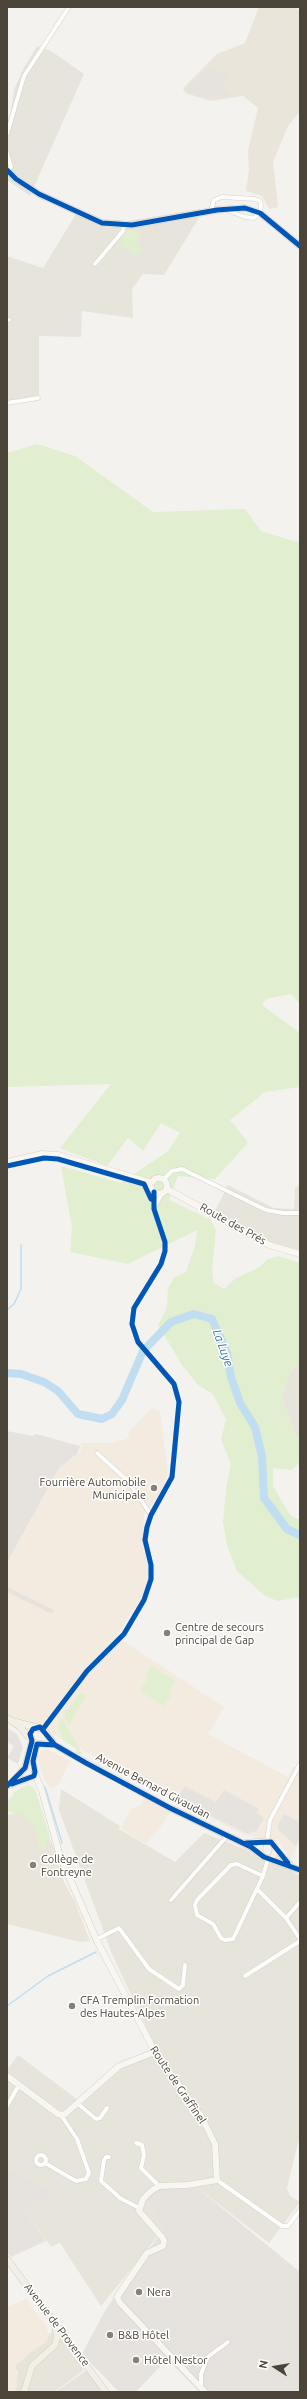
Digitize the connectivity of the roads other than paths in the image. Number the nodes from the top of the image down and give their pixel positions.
1 (69, 7) edge
2 (7, 134) edge
3 (7, 153) edge
4 (7, 170) edge
5 (214, 210) junction
6 (260, 213) junction
7 (124, 226) junction
8 (300, 246) edge
9 (95, 264) dead end
10 (38, 398) dead end
11 (7, 403) edge
12 (7, 1162) edge
13 (164, 1179) junction
14 (152, 1183) junction
15 (167, 1189) junction
16 (154, 1192) junction
17 (161, 1195) junction
18 (154, 1208) junction
19 (300, 1213) edge
20 (300, 1254) edge
21 (97, 1453) dead end
22 (151, 1515) junction
23 (10, 1720) edge
24 (35, 1728) junction
25 (43, 1729) junction
26 (47, 1735) junction
27 (35, 1741) junction
28 (55, 1746) junction
29 (300, 1764) edge
30 (24, 1770) junction
31 (31, 1775) junction
32 (7, 1786) edge
33 (227, 1836) junction
34 (264, 1842) junction
35 (242, 1843) junction
36 (276, 1850) junction
37 (259, 1851) junction
38 (270, 1859) junction
39 (298, 1869) edge
40 (263, 1876) junction
41 (257, 1889) junction
42 (171, 1900) dead end
43 (300, 1902) edge
44 (286, 1918) junction
45 (97, 1939) junction
46 (300, 1940) edge
47 (185, 1965) dead end
48 (245, 1976) dead end
49 (154, 2052) junction
50 (7, 2076) edge
51 (19, 2085) junction
52 (77, 2103) junction
53 (7, 2106) edge
54 (106, 2108) dead end
55 (61, 2115) junction
56 (136, 2143) dead end
57 (109, 2157) dead end
58 (45, 2163) dead end
59 (217, 2180) junction
60 (159, 2186) junction
61 (139, 2208) junction
62 (300, 2210) edge
63 (7, 2259) edge
64 (55, 2323) junction
65 (228, 2342) dead end
66 (208, 2357) junction
67 (178, 2364) junction
68 (193, 2364) junction
69 (185, 2372) junction
70 (201, 2372) junction
71 (191, 2377) junction
72 (27, 2383) junction
73 (203, 2390) edge
74 (24, 2392) edge
75 (28, 2392) edge
76 (106, 2392) edge

1 - 2 street
3 - 4 street
4 - 7 street
5 - 6 street
5 - 6 street
5 - 6 street
5 - 7 street
6 - 8 street
7 - 9 street
10 - 11 street
12 - 14 street
13 - 14 street
13 - 15 street
13 - 19 street
14 - 16 street
15 - 17 street
15 - 20 street, Route des Prés
16 - 17 street
16 - 18 street
17 - 18 street
18 - 22 street
21 - 22 street
22 - 25 street
23 - 24 main road
23 - 27 main road
24 - 25 main road
24 - 27 main road
25 - 26 main road
26 - 27 main road
26 - 28 main road
27 - 28 main road
27 - 30 street
27 - 31 street
28 - 33 main road, Avenue Bernard Givaudan
29 - 34 street
30 - 31 street
30 - 31 street, Route de Graffinel
30 - 32 street
31 - 32 street
31 - 45 street, Route de Graffinel
33 - 35 main road, Avenue Bernard Givaudan
33 - 42 street
34 - 35 main road, Avenue Bernard Givaudan
34 - 36 main road
34 - 37 main road
35 - 37 main road, Avenue Bernard Givaudan
36 - 38 main road
36 - 39 main road
37 - 38 main road, Avenue Bernard Givaudan
38 - 39 main road, Avenue Bernard Givaudan
38 - 40 street
40 - 41 street
40 - 41 street
41 - 44 street
43 - 44 street
44 - 46 street
45 - 47 street
45 - 49 street, Route de Graffinel
46 - 48 street
49 - 52 street
49 - 59 street, Route de Graffinel
50 - 51 street
51 - 53 street
51 - 55 street
52 - 54 street
52 - 55 street
55 - 58 street
56 - 60 street
57 - 61 street
59 - 60 street
59 - 62 street
60 - 61 street
61 - 67 street
63 - 64 main road, Avenue de Provence
64 - 72 main road
64 - 76 main road, Avenue de Provence
65 - 66 street
66 - 68 street
66 - 70 street
67 - 68 street
67 - 69 street
68 - 69 street
68 - 70 street
69 - 71 street
70 - 71 street
70 - 73 street
71 - 73 street
72 - 74 main road
72 - 75 street

